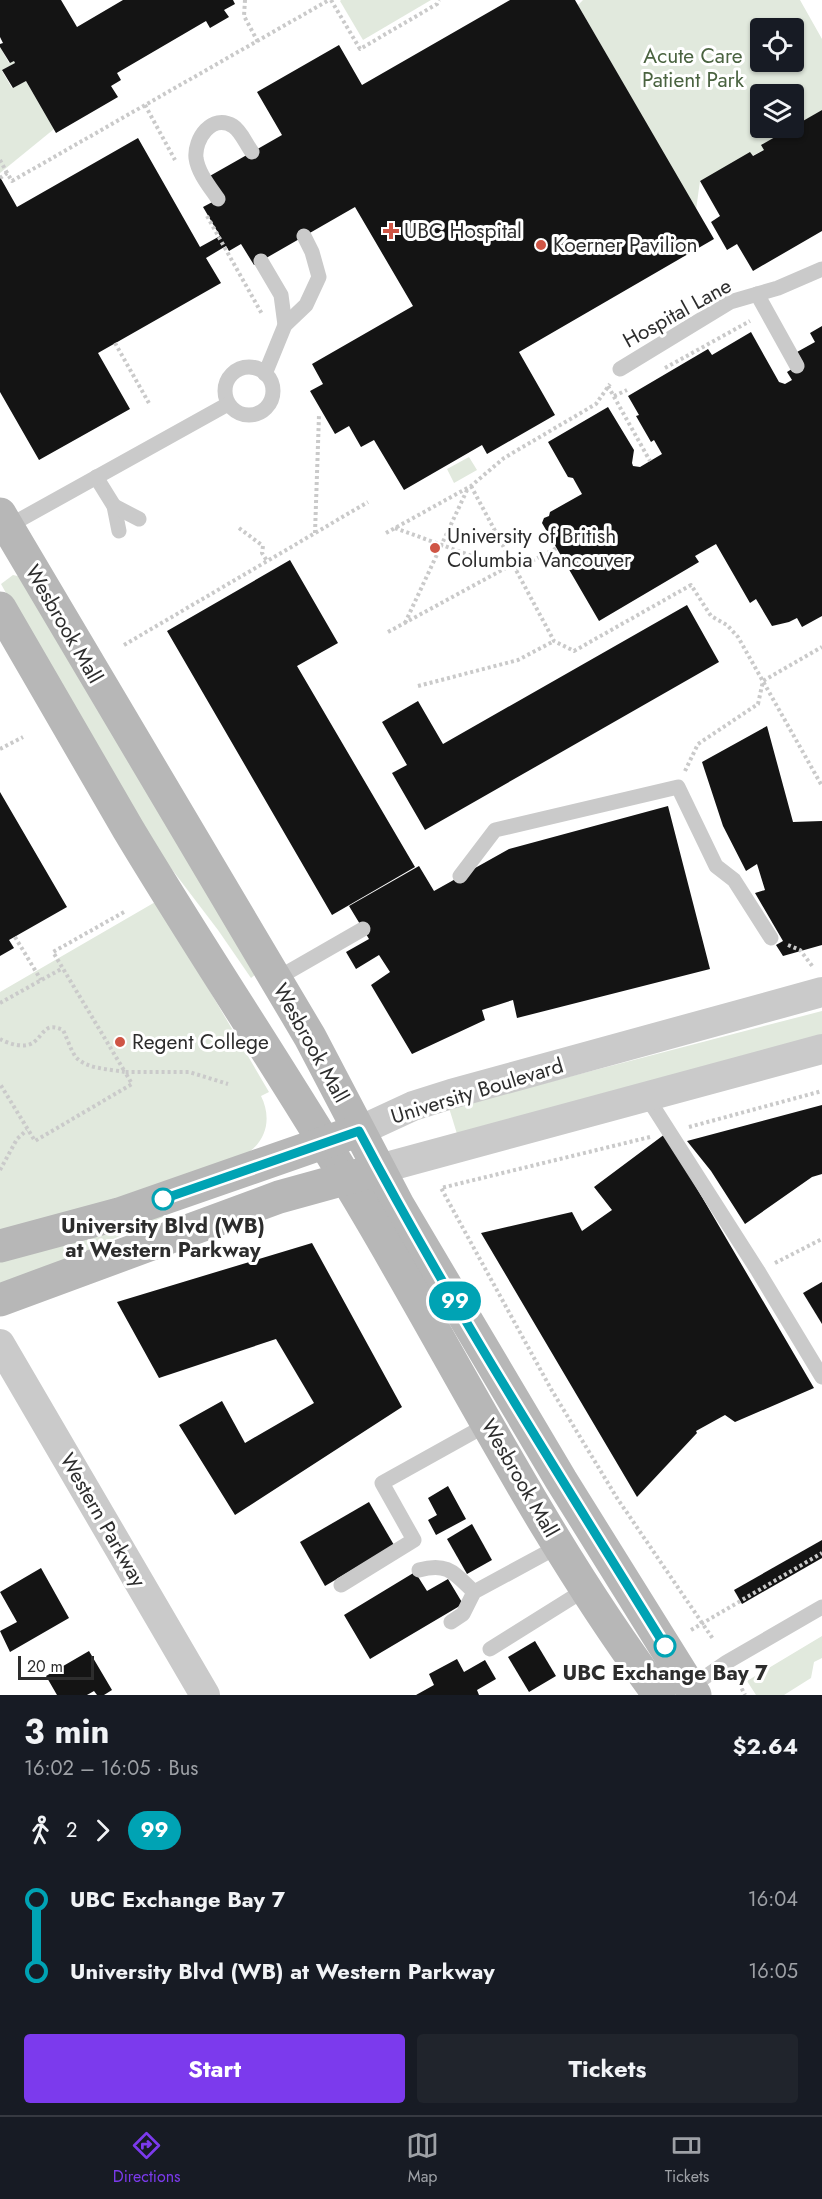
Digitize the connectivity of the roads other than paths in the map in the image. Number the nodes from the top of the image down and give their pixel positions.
1 (252, 152) dead end
2 (218, 199) dead end
3 (304, 236) dead end
4 (261, 261) dead end
5 (822, 269) edge
6 (757, 294) junction
7 (285, 325) junction
8 (797, 366) dead end
9 (621, 369) road end
10 (265, 374) junction
11 (228, 404) junction
12 (96, 477) junction
13 (114, 506) junction
14 (139, 519) dead end
15 (2, 524) edge
16 (119, 531) dead end
17 (0, 608) edge
18 (460, 876) dead end
19 (363, 929) dead end
20 (771, 938) road end
21 (276, 980) junction
22 (819, 982) edge
23 (822, 1049) edge
24 (645, 1098) junction
25 (359, 1131) junction
26 (324, 1143) junction
27 (379, 1169) junction
28 (346, 1178) junction
29 (0, 1246) edge
30 (0, 1300) edge
31 (0, 1344) edge
32 (822, 1377) edge
33 (488, 1424) junction
34 (559, 1546) junction
35 (419, 1570) dead end
36 (341, 1585) dead end
37 (586, 1588) junction
38 (474, 1592) junction
39 (822, 1607) edge
40 (452, 1622) dead end
41 (490, 1649) dead end
42 (680, 1693) edge
43 (205, 1695) edge

1 - 2 lane
3 - 7 lane
4 - 7 lane
5 - 6 lane, Hospital Lane
6 - 8 lane
6 - 9 lane, Hospital Lane
7 - 10 lane
10 - 11 lane
10 - 11 lane
11 - 12 lane
12 - 13 lane
12 - 15 lane
13 - 14 lane
13 - 16 lane
15 - 21 main road, Wesbrook Mall
17 - 26 main road, Wesbrook Mall
18 - 20 lane
19 - 21 lane
21 - 25 main road, Wesbrook Mall
22 - 25 street, University Boulevard
23 - 24 street
24 - 27 street
24 - 32 lane
25 - 26 main road, University Boulevard
25 - 27 main road, Wesbrook Mall
26 - 28 main road, Wesbrook Mall
26 - 29 main road, University Boulevard
27 - 28 main road
27 - 42 main road, Wesbrook Mall
28 - 30 main road
28 - 33 main road, Wesbrook Mall
31 - 43 street, Western Parkway
33 - 34 main road, Wesbrook Mall
33 - 36 lane
34 - 37 main road, Wesbrook Mall
34 - 38 lane
35 - 38 lane
37 - 41 lane
37 - 42 main road, Wesbrook Mall
38 - 40 lane
39 - 42 lane

